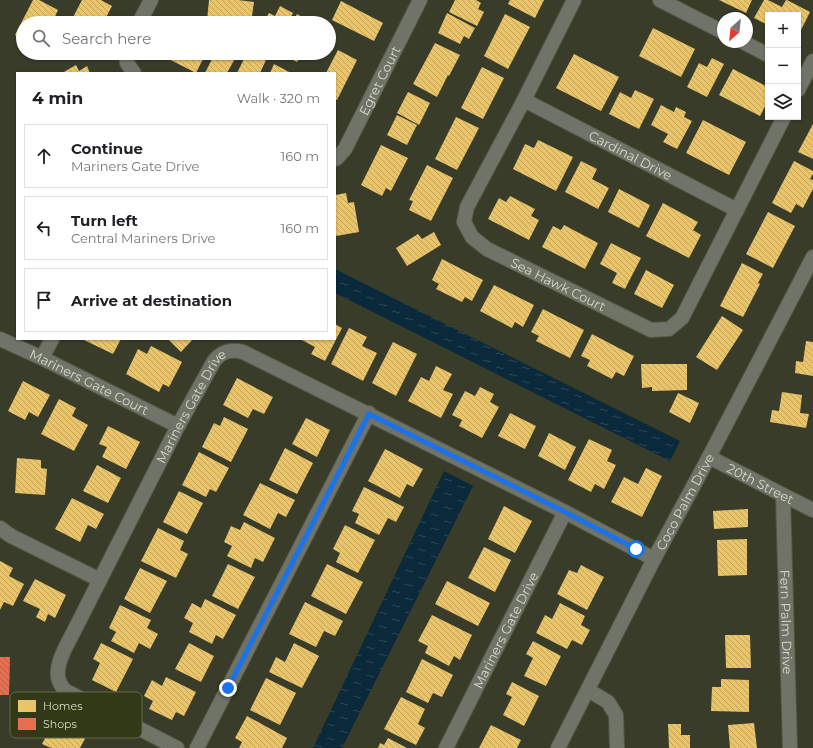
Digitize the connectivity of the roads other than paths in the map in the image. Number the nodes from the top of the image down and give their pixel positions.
1 (151, 0) edge
2 (420, 0) edge
3 (574, 0) edge
4 (660, 0) edge
5 (143, 16) edge
6 (717, 29) edge
7 (753, 47) edge
8 (765, 53) edge
9 (127, 60) edge
10 (813, 61) edge
11 (133, 72) edge
12 (806, 74) edge
13 (801, 84) edge
14 (524, 100) junction
15 (782, 120) edge
16 (336, 158) edge
17 (737, 210) junction
18 (813, 257) edge
19 (0, 339) edge
20 (51, 340) edge
21 (42, 358) junction
22 (369, 414) junction
23 (178, 426) junction
24 (709, 457) junction
25 (783, 495) junction
26 (813, 510) edge
27 (565, 512) junction
28 (0, 528) edge
29 (654, 559) junction
30 (100, 580) junction
31 (588, 690) junction
32 (68, 692) edge
33 (142, 730) edge
34 (177, 748) edge
35 (198, 748) edge
36 (446, 748) edge
37 (558, 748) edge
38 (617, 748) edge
39 (790, 748) edge

1 - 5 street
2 - 16 street, Egret Court
3 - 14 street, Sea Hawk Court
4 - 6 street
7 - 8 street
9 - 11 street
10 - 12 street
12 - 13 street
14 - 17 street, Cardinal Drive
14 - 17 street, Sea Hawk Court
15 - 17 street, Sea Hawk Court
18 - 24 street, Coco Palm Drive
19 - 21 street, Mariners Gate Court
20 - 21 street
21 - 23 street, Mariners Gate Court
22 - 23 street, Mariners Gate Drive
22 - 27 street, Mariners Gate Drive
22 - 35 street
23 - 30 street, Mariners Gate Drive
24 - 25 street, 20th Street
24 - 29 street, Coco Palm Drive
25 - 26 street, 20th Street
25 - 39 street, Fern Palm Drive
27 - 29 street, Mariners Gate Drive
27 - 36 street, Mariners Gate Drive
28 - 30 street
29 - 31 street, Coco Palm Drive
30 - 32 street, Mariners Gate Drive
31 - 37 street, Coco Palm Drive
31 - 38 street
33 - 34 street, Mariners Gate Drive

